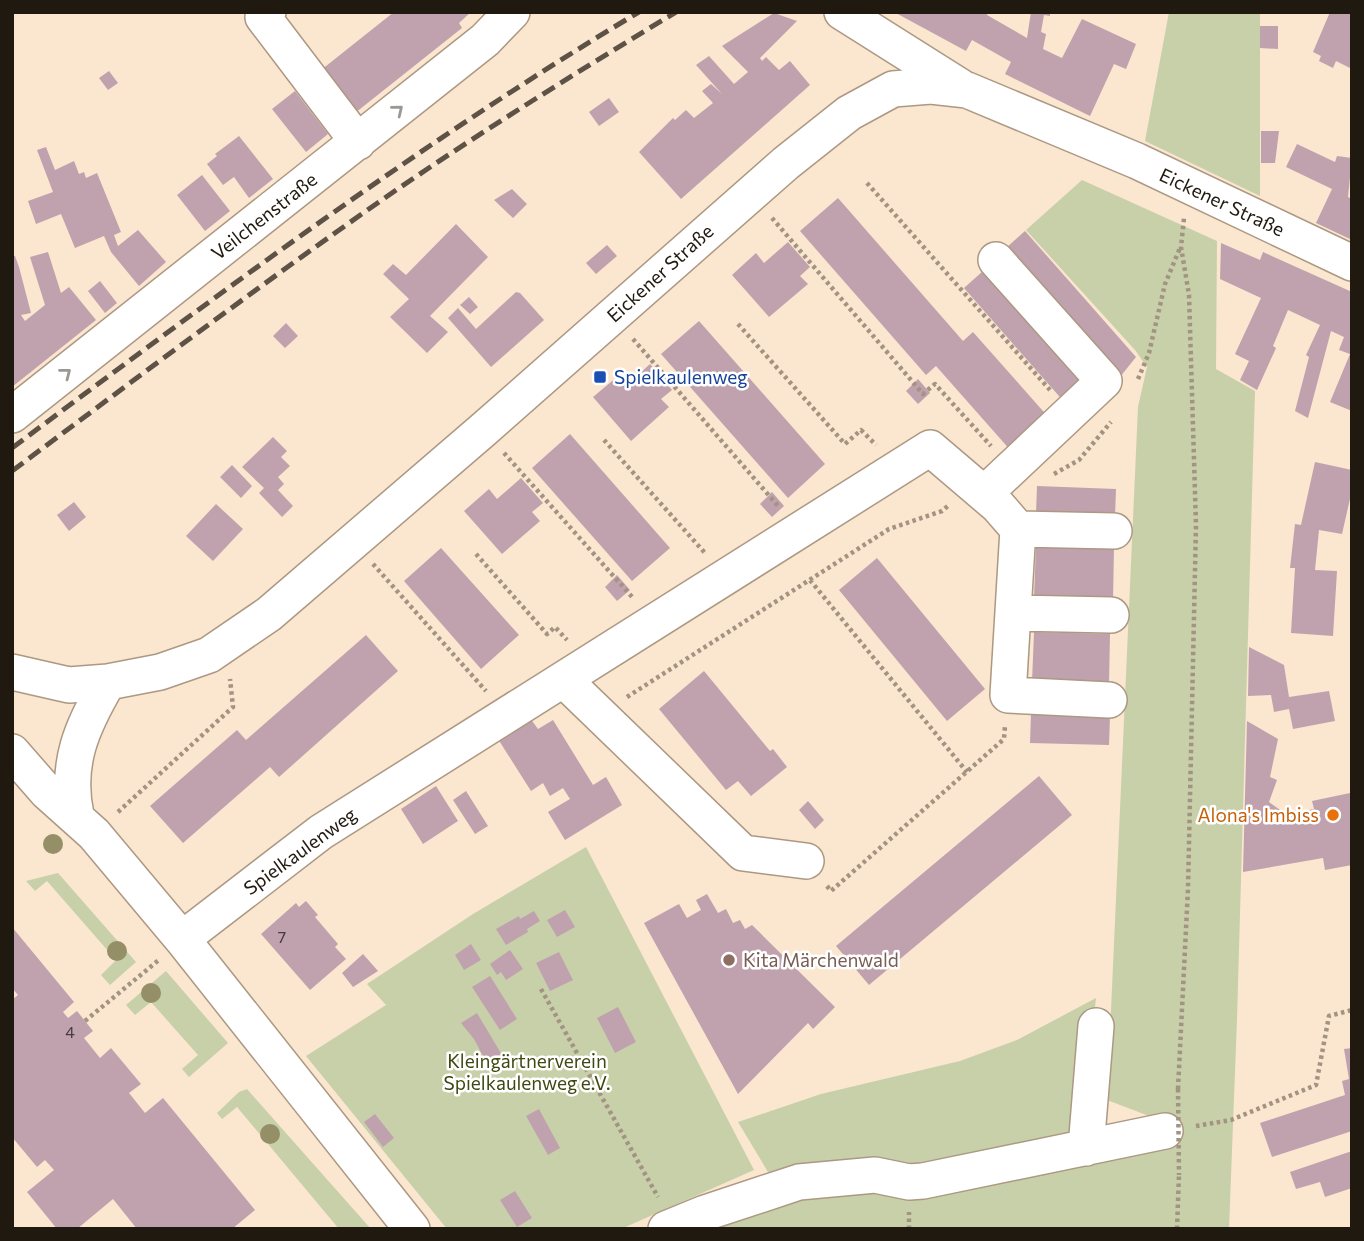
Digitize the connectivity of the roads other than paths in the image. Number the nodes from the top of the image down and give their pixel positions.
1 (268, 12) edge
2 (512, 12) edge
3 (842, 12) edge
4 (967, 90) junction
5 (358, 142) junction
6 (996, 260) dead end
7 (1352, 263) edge
8 (12, 415) edge
9 (979, 489) junction
10 (1018, 529) junction
11 (1114, 531) dead end
12 (1013, 613) junction
13 (1111, 615) dead end
14 (577, 671) junction
15 (12, 673) edge
16 (108, 682) junction
17 (1109, 700) dead end
18 (12, 752) edge
19 (85, 824) junction
20 (806, 861) road end
21 (182, 939) junction
22 (1096, 1026) dead end
23 (1165, 1131) road end
24 (1086, 1149) junction
25 (670, 1227) edge
26 (412, 1229) edge

1 - 5 street
5 -> 2 street, Veilchenstraße
3 - 4 street
4 - 7 street, Eickener Straße
4 - 16 street, Eickener Straße
8 -> 5 street, Veilchenstraße
6 - 9 street
9 - 10 street
9 - 14 street, Spielkaulenweg
10 - 11 street
10 - 12 street
12 - 13 street
12 - 17 street
14 - 20 street
14 - 21 street, Spielkaulenweg
15 - 16 street, Eickener Straße
16 - 19 street
18 - 19 street
19 - 21 street
21 - 26 street
22 - 24 street
23 - 24 street
24 - 25 street

